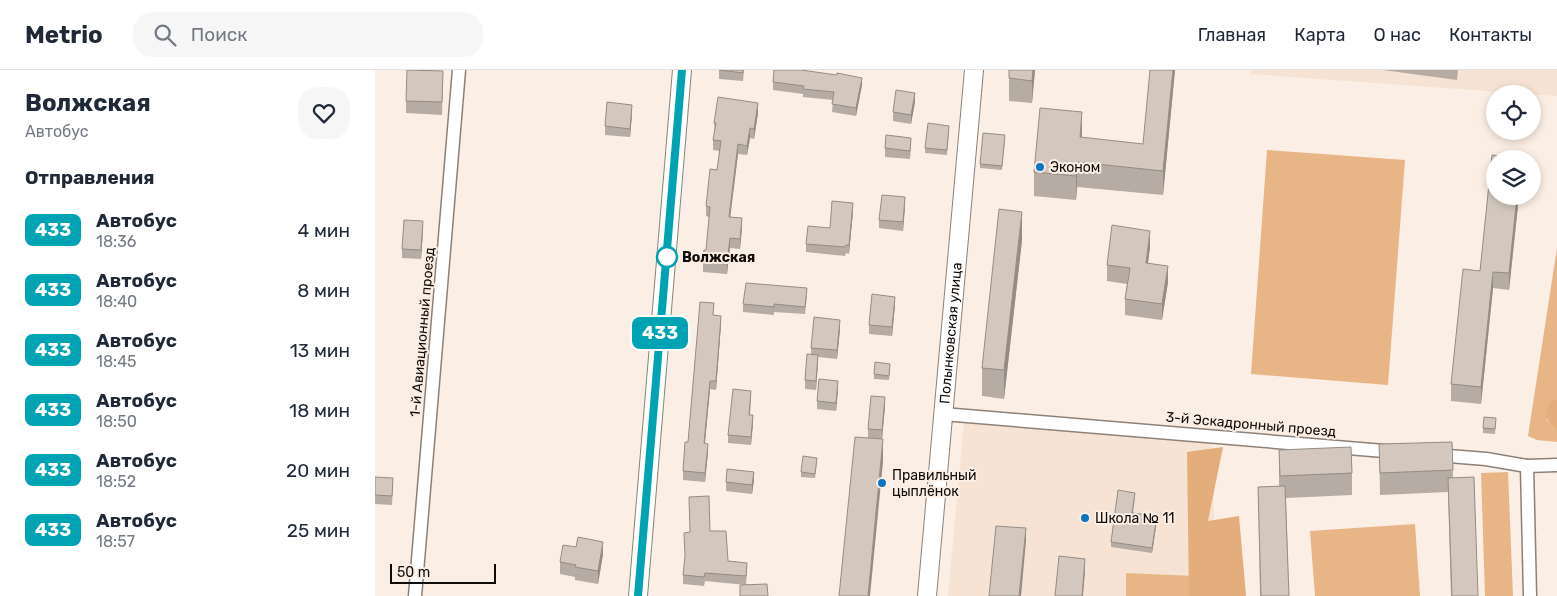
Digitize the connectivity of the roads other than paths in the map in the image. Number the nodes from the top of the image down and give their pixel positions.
1 (459, 70) edge
2 (682, 70) edge
3 (974, 70) edge
4 (943, 414) junction
5 (1407, 452) edge
6 (1427, 454) edge
7 (1557, 465) edge
8 (1527, 466) junction
9 (415, 596) edge
10 (638, 596) edge
11 (927, 596) edge
12 (1530, 596) edge

1 - 9 street, 1-й Авиационный проезд
2 - 10 street
3 - 4 street, Полынковская улица
4 - 5 street, 3-й Эскадронный проезд
4 - 11 street, Полынковская улица
6 - 8 street
7 - 8 street
8 - 12 street

